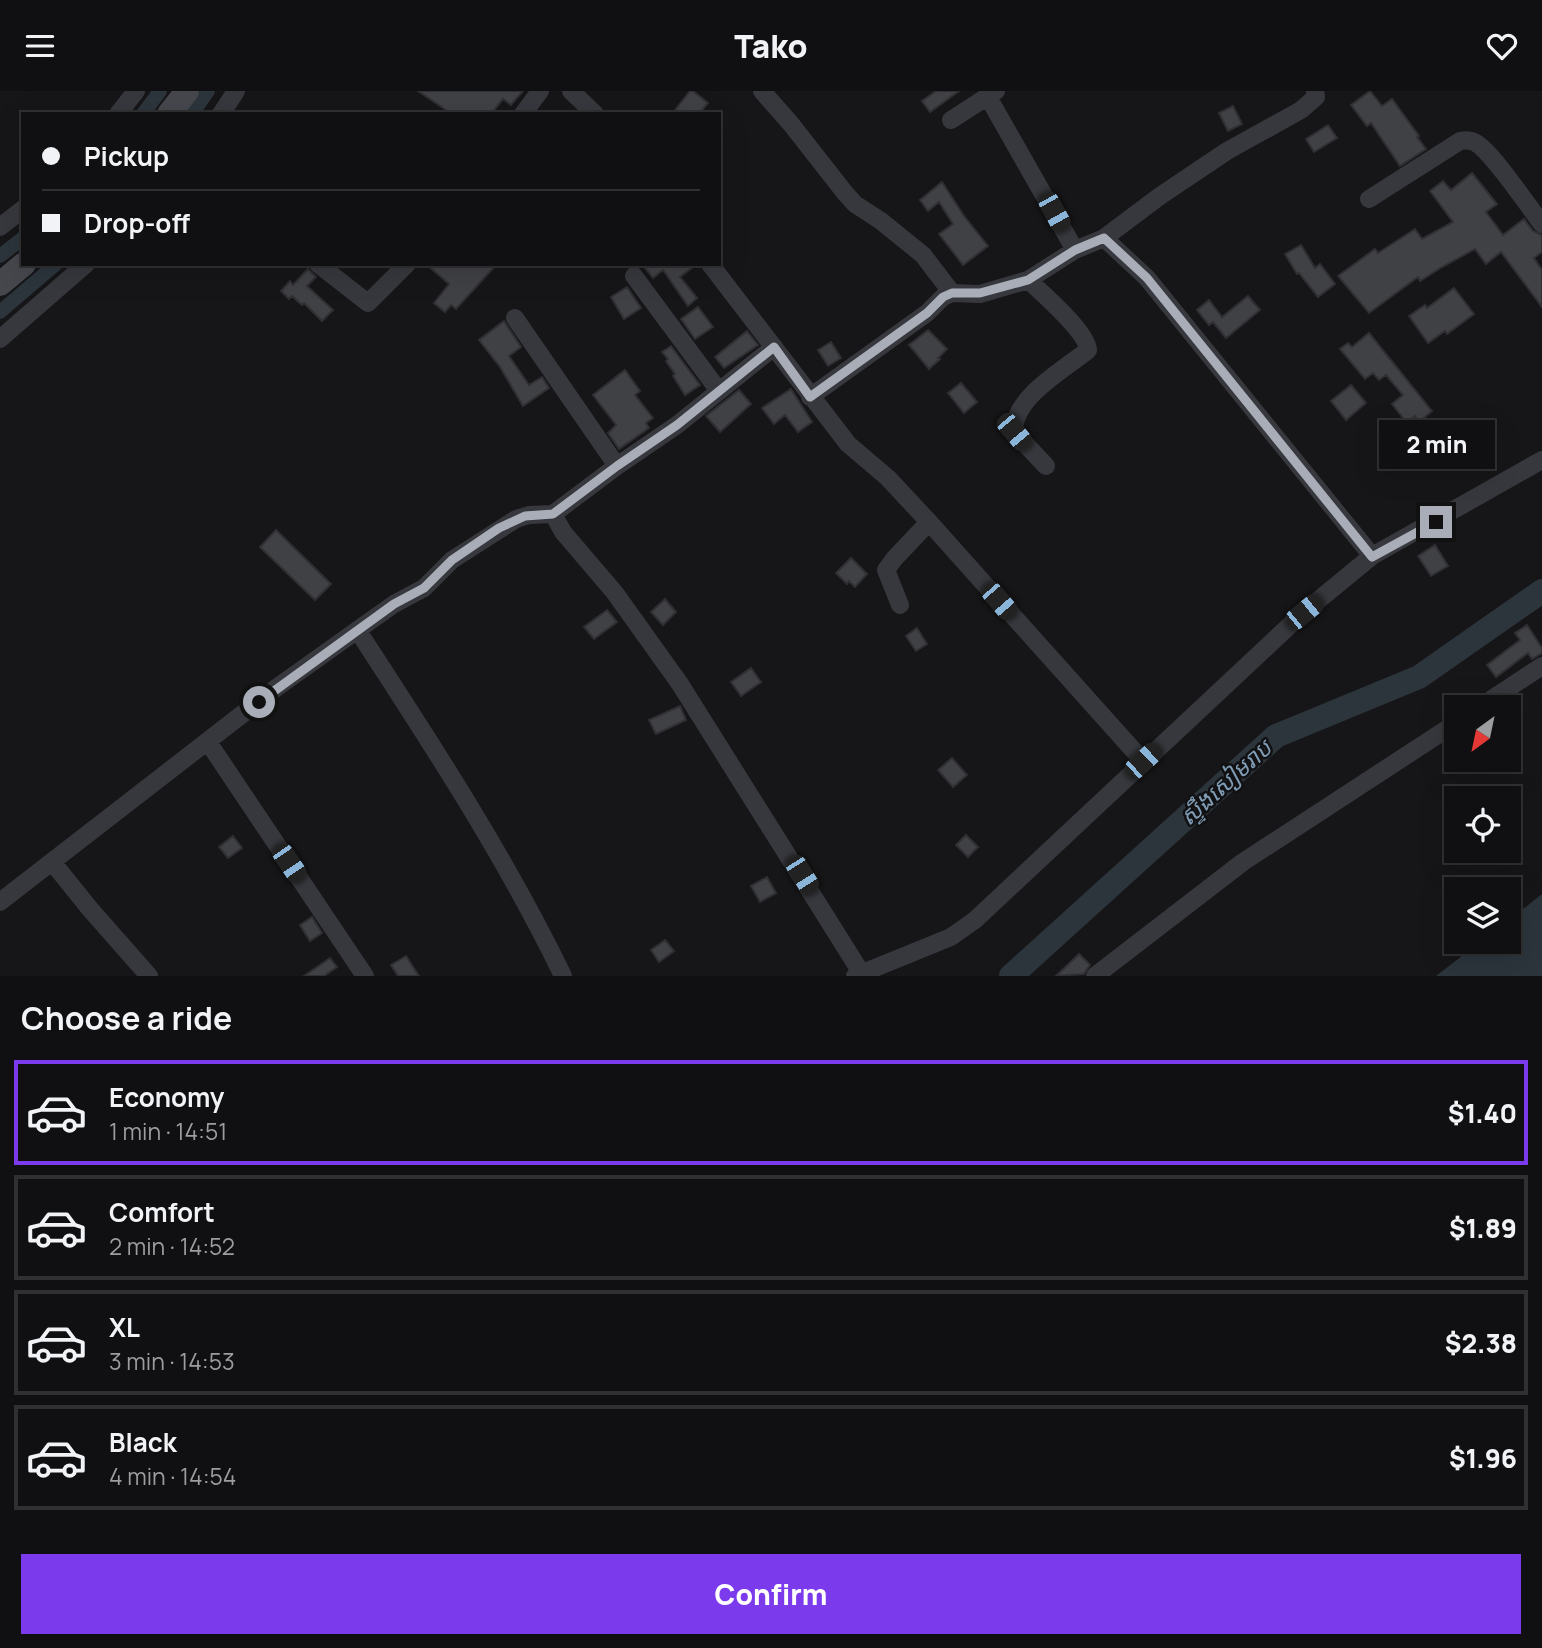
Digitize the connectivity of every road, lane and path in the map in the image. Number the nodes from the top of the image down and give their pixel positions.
1 (136, 91) edge
2 (187, 91) edge
3 (236, 91) edge
4 (540, 91) edge
5 (571, 91) edge
6 (762, 91) edge
7 (1315, 91) edge
8 (992, 94) edge
9 (120, 112) edge
10 (171, 112) edge
11 (222, 112) edge
12 (524, 112) edge
13 (593, 112) edge
14 (951, 120) dead end
15 (1369, 199) dead end
16 (21, 211) edge
17 (1542, 224) edge
18 (0, 227) edge
19 (1104, 238) junction
20 (1075, 250) junction
21 (22, 266) edge
22 (84, 266) edge
23 (321, 266) edge
24 (405, 266) edge
25 (712, 266) edge
26 (634, 276) dead end
27 (1028, 280) junction
28 (0, 284) edge
29 (952, 293) junction
30 (515, 318) dead end
31 (0, 339) edge
32 (774, 347) junction
33 (719, 391) junction
34 (810, 397) junction
35 (1542, 460) edge
36 (617, 466) junction
37 (1046, 466) dead end
38 (553, 514) junction
39 (929, 522) junction
40 (1372, 557) junction
41 (900, 605) dead end
42 (358, 632) junction
43 (1542, 666) edge
44 (1498, 695) edge
45 (1444, 731) edge
46 (208, 742) junction
47 (1143, 761) junction
48 (53, 863) junction
49 (0, 902) edge
50 (858, 975) edge
51 (149, 976) edge
52 (365, 976) edge
53 (563, 976) edge
54 (1096, 976) edge

1 - 9 street
2 - 10 street
3 - 11 street
4 - 12 street
5 - 13 street
6 - 29 street
7 - 19 street
8 - 14 street
8 - 20 street
15 - 17 street
16 - 18 street
19 - 20 street
19 - 40 street
20 - 27 street
21 - 28 street
22 - 31 street
23 - 24 street
25 - 32 street
26 - 33 street
27 - 29 street
27 - 37 street
29 - 34 street
30 - 36 street
32 - 33 street
32 - 34 street
33 - 36 street
34 - 39 street
35 - 40 street
36 - 38 street
38 - 42 street
38 - 50 street
39 - 41 street
39 - 47 street
40 - 47 street
42 - 46 street
42 - 53 street
43 - 44 street
45 - 54 street
46 - 48 street
46 - 52 street
47 - 50 street
48 - 49 street
48 - 51 street

